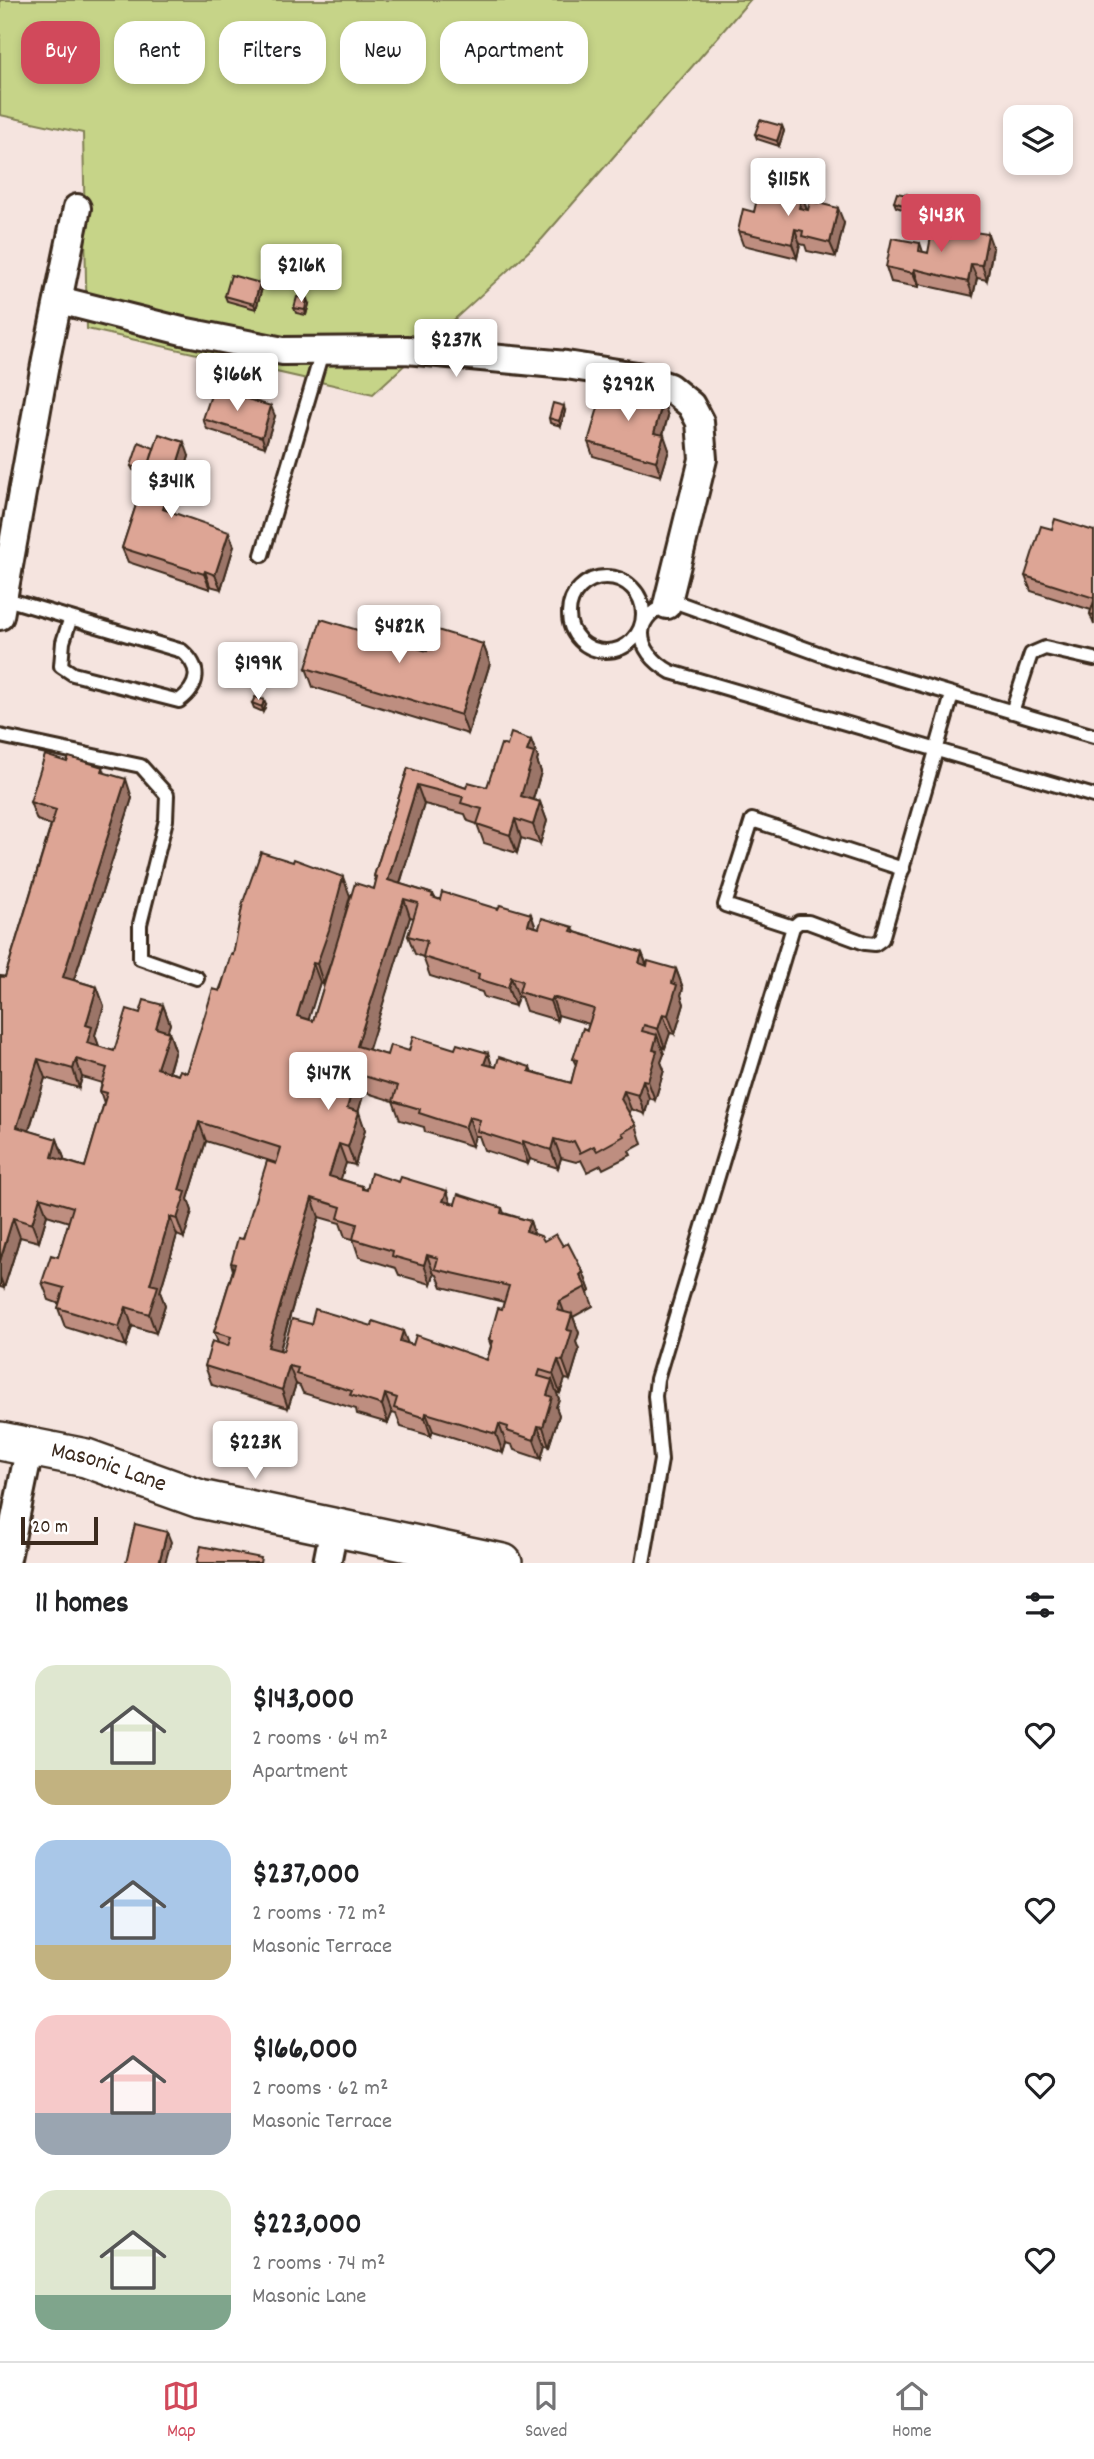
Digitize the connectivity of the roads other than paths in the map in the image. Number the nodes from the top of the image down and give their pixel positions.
1 (77, 208) dead end
2 (59, 300) junction
3 (322, 352) junction
4 (262, 555) dead end
5 (667, 605) junction
6 (1, 607) edge
7 (70, 620) junction
8 (642, 625) junction
9 (1094, 659) edge
10 (952, 695) junction
11 (1012, 712) junction
12 (0, 736) edge
13 (1094, 736) edge
14 (938, 751) junction
15 (1094, 796) edge
16 (903, 869) junction
17 (793, 927) junction
18 (197, 978) dead end
19 (15, 1443) edge
20 (334, 1528) junction
21 (6, 1563) edge
22 (327, 1563) edge
23 (503, 1563) edge
24 (643, 1563) edge

1 - 2 street
2 - 3 street
2 - 6 street
3 - 4 lane
3 - 5 street
5 - 8 lane
5 - 10 lane
6 - 7 lane
7 - 7 lane
8 - 8 lane
8 - 14 lane
9 - 11 lane
10 - 11 lane
10 - 14 lane
11 - 13 lane
12 - 18 lane
14 - 15 lane
14 - 16 lane
16 - 17 lane
16 - 17 lane
17 - 24 lane
19 - 20 main road, Masonic Lane
19 - 21 street
20 - 22 street
20 - 23 main road, Masonic Lane

